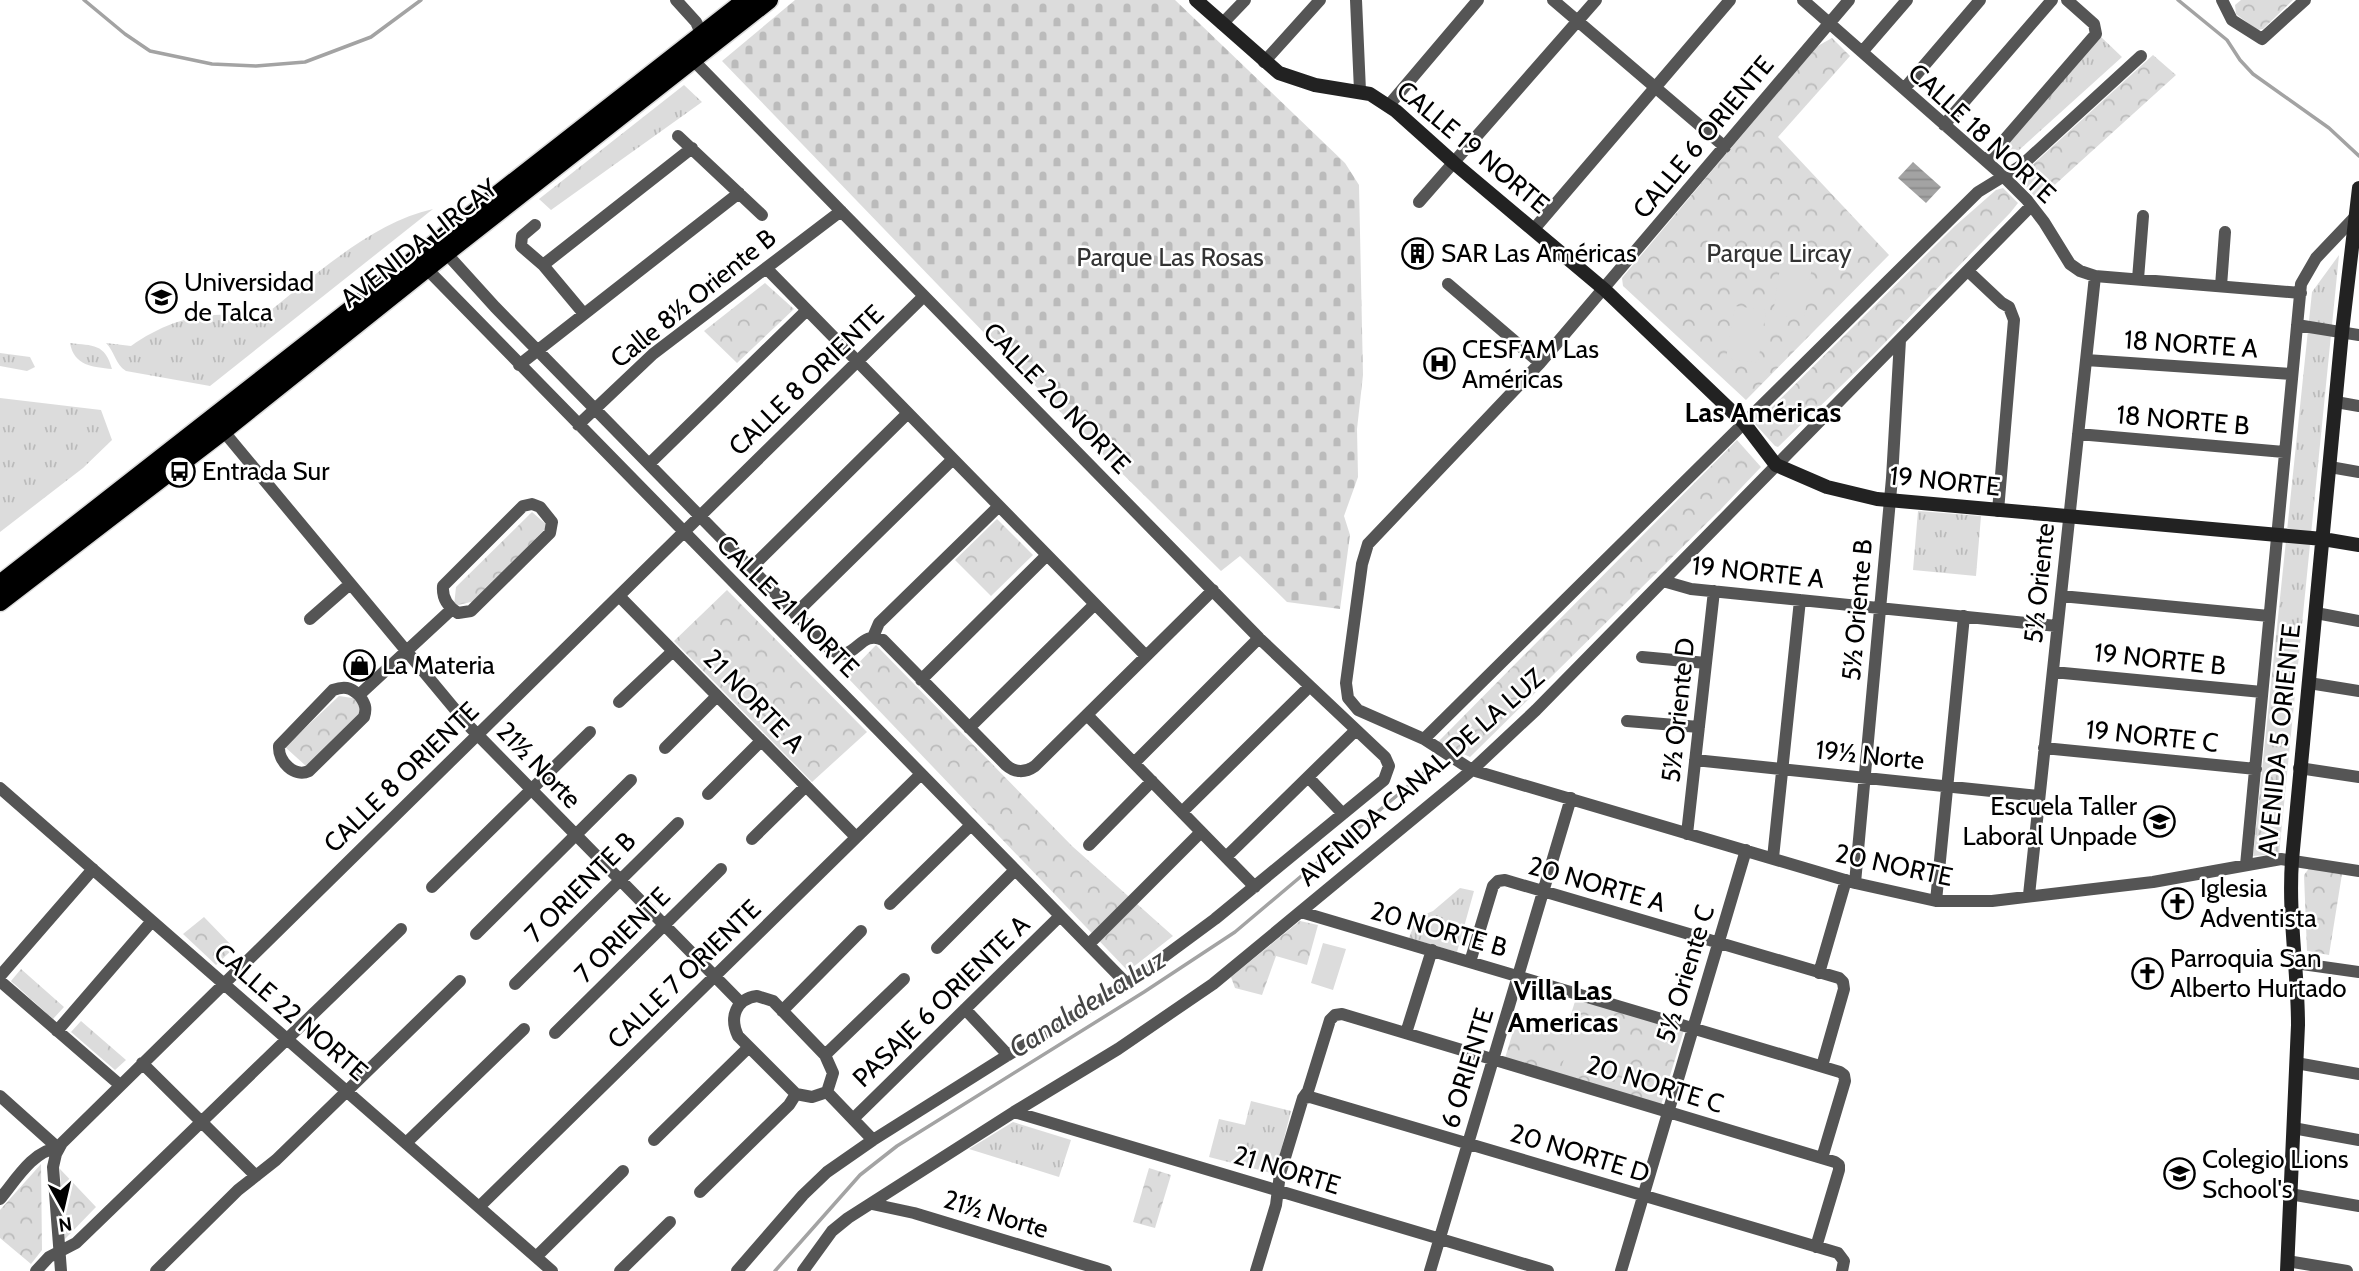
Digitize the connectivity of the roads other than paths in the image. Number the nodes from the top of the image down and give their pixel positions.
1 (676, 0) edge
2 (746, 0) edge
3 (769, 0) edge
4 (1196, 0) edge
5 (1245, 0) edge
6 (1320, 0) edge
7 (1356, 0) edge
8 (1478, 0) edge
9 (1553, 0) edge
10 (1596, 0) edge
11 (1730, 0) edge
12 (1803, 0) edge
13 (1849, 0) edge
14 (1907, 0) edge
15 (1980, 0) edge
16 (2052, 0) edge
17 (2067, 0) edge
18 (2305, 0) edge
19 (2224, 1) edge
20 (1578, 22) junction
21 (1829, 23) junction
22 (1223, 24) junction
23 (702, 35) junction
24 (1862, 52) junction
25 (2141, 56) dead end
26 (693, 60) junction
27 (1264, 62) junction
28 (1655, 87) junction
29 (1904, 89) junction
30 (1360, 91) junction
31 (1389, 105) junction
32 (1944, 125) junction
33 (678, 136) dead end
34 (1725, 147) junction
35 (692, 148) junction
36 (1986, 162) junction
37 (1454, 163) junction
38 (2003, 176) junction
39 (2359, 188) edge
40 (739, 193) junction
41 (1419, 202) dead end
42 (2031, 206) junction
43 (841, 211) junction
44 (762, 215) dead end
45 (2143, 216) dead end
46 (2356, 216) junction
47 (535, 225) dead end
48 (1534, 229) junction
49 (2225, 232) dead end
50 (446, 253) junction
51 (422, 264) junction
52 (543, 265) junction
53 (766, 268) junction
54 (1968, 271) junction
55 (2095, 276) junction
56 (2138, 279) junction
57 (1448, 284) dead end
58 (2221, 286) junction
59 (478, 289) junction
60 (1605, 290) junction
61 (2301, 293) junction
62 (924, 296) junction
63 (460, 305) junction
64 (807, 310) junction
65 (584, 314) junction
66 (2297, 326) junction
67 (2343, 332) junction
68 (2359, 335) edge
69 (1900, 340) junction
70 (538, 351) junction
71 (2086, 359) junction
72 (857, 361) junction
73 (1541, 363) junction
74 (519, 365) junction
75 (2292, 374) junction
76 (2336, 402) junction
77 (2359, 406) edge
78 (595, 410) junction
79 (908, 413) junction
80 (1744, 423) junction
81 (218, 424) junction
82 (579, 425) junction
83 (2078, 435) junction
84 (2284, 452) junction
85 (953, 459) junction
86 (649, 464) junction
87 (1776, 465) junction
88 (2330, 467) junction
89 (2359, 472) edge
90 (1889, 500) junction
91 (999, 506) junction
92 (1998, 511) junction
93 (700, 516) junction
94 (2069, 518) junction
95 (683, 532) junction
96 (2277, 535) junction
97 (2323, 539) junction
98 (2359, 545) edge
99 (1047, 555) junction
100 (751, 568) junction
101 (1663, 581) junction
102 (0, 584) edge
103 (351, 584) junction
104 (1213, 590) junction
105 (1714, 591) junction
106 (619, 596) junction
107 (2061, 596) junction
108 (1800, 600) junction
109 (0, 602) edge
110 (1095, 604) junction
111 (1879, 608) junction
112 (452, 609) junction
113 (2316, 613) junction
114 (796, 614) junction
115 (2269, 615) junction
116 (1965, 616) junction
117 (310, 619) dead end
118 (2359, 621) edge
119 (2057, 626) junction
120 (873, 637) junction
121 (1259, 638) junction
122 (673, 651) junction
123 (407, 652) junction
124 (1146, 656) junction
125 (1642, 657) dead end
126 (1706, 663) junction
127 (2053, 672) junction
128 (921, 680) junction
129 (2309, 683) junction
130 (1309, 687) junction
131 (2359, 691) edge
132 (2262, 692) junction
133 (359, 695) junction
134 (717, 696) junction
135 (619, 702) dead end
136 (1087, 715) junction
137 (1628, 721) dead end
138 (1699, 727) junction
139 (970, 728) junction
140 (1356, 730) junction
141 (590, 732) dead end
142 (477, 734) junction
143 (1424, 739) junction
144 (761, 741) junction
145 (665, 748) dead end
146 (2045, 748) junction
147 (1695, 760) junction
148 (1134, 763) junction
149 (1389, 766) joint
150 (2299, 768) junction
151 (1782, 769) junction
152 (2256, 769) junction
153 (1472, 770) junction
154 (921, 774) junction
155 (1308, 777) junction
156 (2359, 777) edge
157 (1865, 778) junction
158 (631, 780) dead end
159 (1152, 782) junction
160 (806, 786) junction
161 (1948, 786) junction
162 (0, 788) edge
163 (531, 789) junction
164 (708, 794) dead end
165 (2039, 796) junction
166 (1571, 798) junction
167 (1182, 812) junction
168 (1343, 814) junction
169 (678, 823) dead end
170 (971, 825) junction
171 (1202, 832) junction
172 (1688, 834) junction
173 (576, 835) junction
174 (856, 837) junction
175 (752, 839) dead end
176 (1089, 845) dead end
177 (1746, 850) junction
178 (1226, 857) junction
179 (1773, 858) junction
180 (2291, 860) junction
181 (2246, 865) junction
182 (93, 869) junction
183 (721, 869) dead end
184 (1015, 870) junction
185 (2359, 872) edge
186 (620, 880) junction
187 (1850, 882) junction
188 (432, 887) dead end
189 (1255, 887) junction
190 (1543, 891) junction
191 (2029, 895) junction
192 (1936, 901) junction
193 (890, 904) dead end
194 (1301, 912) junction
195 (1060, 916) junction
196 (152, 921) junction
197 (664, 925) junction
198 (401, 929) dead end
199 (861, 931) dead end
200 (475, 934) dead end
201 (1718, 943) junction
202 (1089, 944) junction
203 (937, 948) dead end
204 (1432, 950) junction
205 (1470, 962) junction
206 (2295, 963) junction
207 (1819, 972) junction
208 (2359, 972) edge
209 (715, 976) junction
210 (1518, 976) junction
211 (0, 978) edge
212 (904, 979) dead end
213 (460, 981) dead end
214 (224, 984) junction
215 (514, 984) dead end
216 (1127, 984) junction
217 (740, 1002) junction
218 (965, 1009) junction
219 (782, 1011) junction
220 (1693, 1028) junction
221 (524, 1029) dead end
222 (57, 1031) junction
223 (1406, 1033) junction
224 (555, 1034) dead end
225 (287, 1038) junction
226 (749, 1047) junction
227 (825, 1055) junction
228 (1008, 1055) junction
229 (1493, 1059) junction
230 (142, 1063) junction
231 (2297, 1063) junction
232 (1822, 1066) junction
233 (2359, 1074) edge
234 (120, 1085) junction
235 (346, 1091) junction
236 (827, 1093) junction
237 (796, 1094) junction
238 (0, 1096) edge
239 (1303, 1098) junction
240 (1014, 1112) junction
241 (1668, 1112) junction
242 (853, 1119) junction
243 (200, 1121) junction
244 (2293, 1128) junction
245 (654, 1140) dead end
246 (873, 1140) junction
247 (2359, 1140) edge
248 (406, 1143) junction
249 (1468, 1144) junction
250 (58, 1149) junction
251 (1822, 1158) junction
252 (623, 1171) dead end
253 (256, 1176) junction
254 (1278, 1191) junction
255 (701, 1192) dead end
256 (2290, 1194) junction
257 (1643, 1196) junction
258 (0, 1199) edge
259 (872, 1204) junction
260 (2359, 1206) edge
261 (480, 1208) junction
262 (670, 1222) dead end
263 (1440, 1239) junction
264 (1816, 1247) junction
265 (60, 1252) junction
266 (536, 1257) junction
267 (1842, 1264) edge
268 (2287, 1266) edge
269 (36, 1271) edge
270 (61, 1271) edge
271 (156, 1271) edge
272 (552, 1271) edge
273 (620, 1271) edge
274 (737, 1271) edge
275 (803, 1271) edge
276 (1106, 1271) edge
277 (1256, 1271) edge
278 (1430, 1271) edge
279 (1548, 1271) edge
280 (1621, 1271) edge
281 (2347, 1271) edge

1 - 23 street
2 - 23 main road, AVENIDA LIRCAY
3 - 26 main road, AVENIDA LIRCAY
4 - 22 street, CALLE 19 NORTE
5 - 22 street
6 - 27 street
7 - 30 street
8 - 31 street
9 - 20 street
10 - 20 street
11 - 28 street
12 - 21 street, CALLE 18 NORTE
13 - 21 street, CALLE 6 ORIENTE
14 - 24 street
15 - 29 street
16 - 32 street
17 - 36 street
18 - 19 street
20 - 28 street
20 - 37 street
21 - 24 street, CALLE 18 NORTE
21 - 34 street, CALLE 6 ORIENTE
22 - 27 street, CALLE 19 NORTE
23 - 51 main road, AVENIDA LIRCAY
24 - 29 street, CALLE 18 NORTE
25 - 38 street, AVENIDA CANAL DE LA LUZ
26 - 43 street, CALLE 20 NORTE
26 - 50 main road, AVENIDA LIRCAY
27 - 30 street, CALLE 19 NORTE
28 - 34 street
28 - 48 street
29 - 32 street, CALLE 18 NORTE
30 - 31 street, CALLE 19 NORTE
31 - 37 street, CALLE 19 NORTE
32 - 36 street, CALLE 18 NORTE
33 - 35 street
34 - 60 street, CALLE 6 ORIENTE
35 - 40 street
35 - 52 street
36 - 38 street, CALLE 18 NORTE
37 - 41 street
37 - 48 street, CALLE 19 NORTE
38 - 42 street, CALLE 18 NORTE
38 - 80 street, AVENIDA CANAL DE LA LUZ
39 - 46 street, AVENIDA 5 ORIENTE
40 - 44 street
40 - 65 street
42 - 54 street, AVENIDA CANAL DE LA LUZ
42 - 55 street, CALLE 18 NORTE
43 - 53 street, Calle 8½ Oriente B
43 - 62 street, CALLE 20 NORTE
45 - 56 street
46 - 61 street, AVENIDA 5 ORIENTE
46 - 67 street, AVENIDA 5 ORIENTE
47 - 52 street
48 - 60 street, CALLE 19 NORTE
49 - 58 street
50 - 51 main road, AVENIDA LIRCAY
50 - 59 street, CALLE 21 NORTE
51 - 63 street, CALLE 21 NORTE
51 - 81 main road, AVENIDA LIRCAY
52 - 65 street
53 - 64 street
53 - 78 street, Calle 8½ Oriente B
54 - 69 street, AVENIDA CANAL DE LA LUZ
54 - 92 street
55 - 56 street, CALLE 18 NORTE
55 - 71 street, 5½ Oriente
56 - 58 street, CALLE 18 NORTE
57 - 73 street
58 - 61 street, CALLE 18 NORTE
59 - 63 street
59 - 70 street, CALLE 21 NORTE
60 - 73 street, CALLE 6 ORIENTE
60 - 80 street, 19 NORTE
61 - 66 street, AVENIDA 5 ORIENTE
62 - 72 street, CALLE 8 ORIENTE
62 - 104 street, CALLE 20 NORTE
63 - 74 street, CALLE 21 NORTE
64 - 72 street
64 - 86 street
65 - 70 street
66 - 67 street
66 - 75 street, AVENIDA 5 ORIENTE
67 - 68 street
67 - 76 street, AVENIDA 5 ORIENTE
69 - 87 street, AVENIDA CANAL DE LA LUZ
69 - 90 street, 5½ Oriente B
70 - 74 street
70 - 78 street, CALLE 21 NORTE
71 - 75 street, 18 NORTE A
71 - 83 street, 5½ Oriente
72 - 79 street
72 - 93 street, CALLE 8 ORIENTE
73 - 143 street, CALLE 6 ORIENTE
74 - 82 street, CALLE 21 NORTE
75 - 84 street, AVENIDA 5 ORIENTE
76 - 77 street
76 - 88 street, AVENIDA 5 ORIENTE
78 - 82 street, Calle 8½ Oriente B
78 - 86 street, CALLE 21 NORTE
79 - 85 street
79 - 100 street
80 - 87 street, 19 NORTE
80 - 143 street, AVENIDA CANAL DE LA LUZ
81 - 102 main road, AVENIDA LIRCAY
81 - 103 street, 21½ Norte
81 - 109 main road, AVENIDA LIRCAY
82 - 95 street, CALLE 21 NORTE
83 - 84 street, 18 NORTE B
83 - 94 street, 5½ Oriente
84 - 96 street, AVENIDA 5 ORIENTE
85 - 91 street
85 - 114 street
86 - 93 street, CALLE 21 NORTE
87 - 90 street, 19 NORTE
87 - 101 street, AVENIDA CANAL DE LA LUZ
88 - 89 street
88 - 97 street, AVENIDA 5 ORIENTE
90 - 92 street, 19 NORTE
90 - 111 street, 5½ Oriente B
91 - 99 street
91 - 120 street
92 - 94 street, 19 NORTE
93 - 95 street, CALLE 8 ORIENTE
93 - 100 street, CALLE 21 NORTE
94 - 96 street, 19 NORTE
94 - 107 street, 5½ Oriente
95 - 106 street, CALLE 8 ORIENTE
95 - 154 street, CALLE 21 NORTE
96 - 97 street, 19 NORTE
96 - 115 street, AVENIDA 5 ORIENTE
97 - 98 street, 19 NORTE
97 - 113 street, AVENIDA 5 ORIENTE
99 - 110 street
99 - 128 street
100 - 114 street, CALLE 21 NORTE
101 - 105 street, 19 NORTE A
101 - 153 street, AVENIDA CANAL DE LA LUZ
103 - 117 street
103 - 123 street, 21½ Norte
104 - 121 street, CALLE 20 NORTE
104 - 124 street
105 - 108 street, 19 NORTE A
105 - 126 street, 5½ Oriente D
106 - 122 street, 21 NORTE A
106 - 142 street, CALLE 8 ORIENTE
107 - 115 street
107 - 119 street, 5½ Oriente
108 - 111 street, 19 NORTE A
108 - 151 street
110 - 124 street
110 - 139 street
111 - 116 street, 19 NORTE A
111 - 157 street, 5½ Oriente B
112 - 112 street
112 - 123 street
113 - 118 street
113 - 129 street, AVENIDA 5 ORIENTE
114 - 120 street, CALLE 21 NORTE
115 - 132 street, AVENIDA 5 ORIENTE
116 - 119 street, 19 NORTE A
116 - 161 street
119 - 127 street, 5½ Oriente
120 - 128 street
121 - 130 street, CALLE 20 NORTE
121 - 148 street
122 - 134 street, 21 NORTE A
122 - 135 street
123 - 133 street
123 - 142 street, 21½ Norte
124 - 136 street
125 - 126 street
126 - 138 street, 5½ Oriente D
127 - 132 street, 19 NORTE B
127 - 146 street, 5½ Oriente
128 - 139 street
129 - 131 street
129 - 150 street, AVENIDA 5 ORIENTE
130 - 140 street, CALLE 20 NORTE
130 - 167 street
132 - 152 street, AVENIDA 5 ORIENTE
133 - 133 street
134 - 144 street, 21 NORTE A
134 - 145 street
136 - 139 street
136 - 148 street
137 - 138 street
138 - 147 street, 5½ Oriente D
140 - 149 street, CALLE 20 NORTE
140 - 155 street
141 - 163 street
142 - 163 street, 21½ Norte
142 - 214 street, CALLE 8 ORIENTE
143 - 153 street, CALLE 6 ORIENTE
144 - 160 street, 21 NORTE A
144 - 164 street
146 - 152 street, 19 NORTE C
146 - 165 street, 5½ Oriente
147 - 151 street, 19½ Norte
147 - 172 street, 5½ Oriente D
148 - 159 street
149 - 168 street, AVENIDA CANAL DE LA LUZ
150 - 156 street
150 - 180 street, AVENIDA 5 ORIENTE
151 - 157 street, 19½ Norte
151 - 179 street
152 - 181 street, AVENIDA 5 ORIENTE
153 - 166 street, 20 NORTE
153 - 194 street, AVENIDA CANAL DE LA LUZ
154 - 170 street, CALLE 21 NORTE
154 - 174 street, CALLE 7 ORIENTE
155 - 168 street
155 - 178 street
157 - 161 street, 19½ Norte
157 - 187 street, 5½ Oriente B
158 - 173 street
159 - 167 street
159 - 176 street
160 - 174 street, 21 NORTE A
160 - 175 street
161 - 165 street, 19½ Norte
161 - 192 street
162 - 182 street, CALLE 22 NORTE
163 - 173 street, 21½ Norte
163 - 188 street
165 - 191 street, 5½ Oriente
166 - 172 street, 20 NORTE
166 - 190 street, 6 ORIENTE
167 - 171 street
168 - 189 street, AVENIDA CANAL DE LA LUZ
169 - 186 street, 7 ORIENTE B
170 - 184 street, CALLE 21 NORTE
170 - 193 street
171 - 178 street
171 - 202 street
172 - 177 street, 20 NORTE
173 - 186 street, 21½ Norte
173 - 200 street
174 - 209 street, CALLE 7 ORIENTE
177 - 179 street, 20 NORTE
177 - 201 street, 5½ Oriente C
178 - 189 street
179 - 187 street, 20 NORTE
180 - 181 street, 20 NORTE
180 - 185 street, 20 NORTE
180 - 206 street, AVENIDA 5 ORIENTE
181 - 191 street, 20 NORTE
182 - 196 street, CALLE 22 NORTE
182 - 211 street
183 - 197 street, 7 ORIENTE
184 - 195 street, CALLE 21 NORTE
184 - 203 street
186 - 197 street, 21½ Norte
186 - 215 street, 7 ORIENTE B
187 - 192 street, 20 NORTE
187 - 207 street, 5½ Oriente B
189 - 216 street, AVENIDA CANAL DE LA LUZ
190 - 201 street, 20 NORTE A
190 - 205 street, 20 NORTE A
190 - 210 street, 6 ORIENTE
191 - 192 street, 20 NORTE
194 - 204 street, 20 NORTE B
194 - 240 street, AVENIDA CANAL DE LA LUZ
195 - 202 street, CALLE 21 NORTE
195 - 218 street, PASAJE 6 ORIENTE A
196 - 214 street, CALLE 22 NORTE
196 - 222 street
197 - 209 street, 21½ Norte
197 - 224 street, 7 ORIENTE
198 - 225 street
199 - 219 street
201 - 207 street, 20 NORTE A
201 - 220 street, 5½ Oriente C
202 - 216 street, CALLE 21 NORTE
204 - 205 street, 20 NORTE B
204 - 223 street
205 - 210 street, 20 NORTE B
206 - 208 street
206 - 231 street, AVENIDA 5 ORIENTE
207 - 232 street, 20 NORTE A
209 - 217 street, 21½ Norte
209 - 261 street, CALLE 7 ORIENTE
210 - 220 street, 20 NORTE B
210 - 229 street, 6 ORIENTE
211 - 222 street
212 - 227 street
213 - 235 street
214 - 225 street, CALLE 22 NORTE
214 - 230 street, CALLE 8 ORIENTE
216 - 228 street, AVENIDA CANAL DE LA LUZ
217 - 219 street
217 - 226 street
218 - 228 street
218 - 242 street, PASAJE 6 ORIENTE A
219 - 227 street
220 - 232 street, 20 NORTE B
220 - 241 street, 5½ Oriente C
221 - 248 street
222 - 234 street
223 - 229 street, 20 NORTE C
223 - 239 street, 20 NORTE C
225 - 235 street, CALLE 22 NORTE
225 - 243 street
226 - 237 street
226 - 245 street
227 - 236 street
228 - 246 street, AVENIDA CANAL DE LA LUZ
229 - 241 street, 20 NORTE C
229 - 249 street, 6 ORIENTE
230 - 234 street, CALLE 8 ORIENTE
230 - 243 street
231 - 233 street
231 - 244 street, AVENIDA 5 ORIENTE
232 - 251 street, 20 NORTE B
234 - 250 street, CALLE 8 ORIENTE
235 - 248 street, CALLE 22 NORTE
235 - 253 street
236 - 237 street
236 - 242 street
237 - 255 street
238 - 250 street
239 - 249 street, 20 NORTE D
239 - 254 street
240 - 254 street, 21 NORTE
240 - 259 street, AVENIDA CANAL DE LA LUZ
241 - 251 street, 20 NORTE C
241 - 257 street, 5½ Oriente C
242 - 246 street
243 - 253 street
243 - 265 street
244 - 247 street
244 - 256 street, AVENIDA 5 ORIENTE
246 - 274 street, AVENIDA CANAL DE LA LUZ
248 - 261 street, CALLE 22 NORTE
249 - 257 street, 20 NORTE D
249 - 263 street, 6 ORIENTE
250 - 258 street, CALLE 8 ORIENTE
250 - 265 street
251 - 264 street, 20 NORTE C
252 - 266 street
253 - 271 street
254 - 263 street, 21 NORTE
254 - 277 street
256 - 260 street
256 - 268 street, AVENIDA 5 ORIENTE
257 - 264 street, 20 NORTE D
257 - 280 street, 5½ Oriente C
259 - 275 street, AVENIDA CANAL DE LA LUZ
259 - 276 street, 21½ Norte
261 - 266 street, CALLE 22 NORTE
262 - 273 street
263 - 278 street, 6 ORIENTE
263 - 279 street, 21 NORTE
264 - 267 street, 20 NORTE D
265 - 269 street
265 - 270 street
266 - 272 street, CALLE 22 NORTE
268 - 281 street

